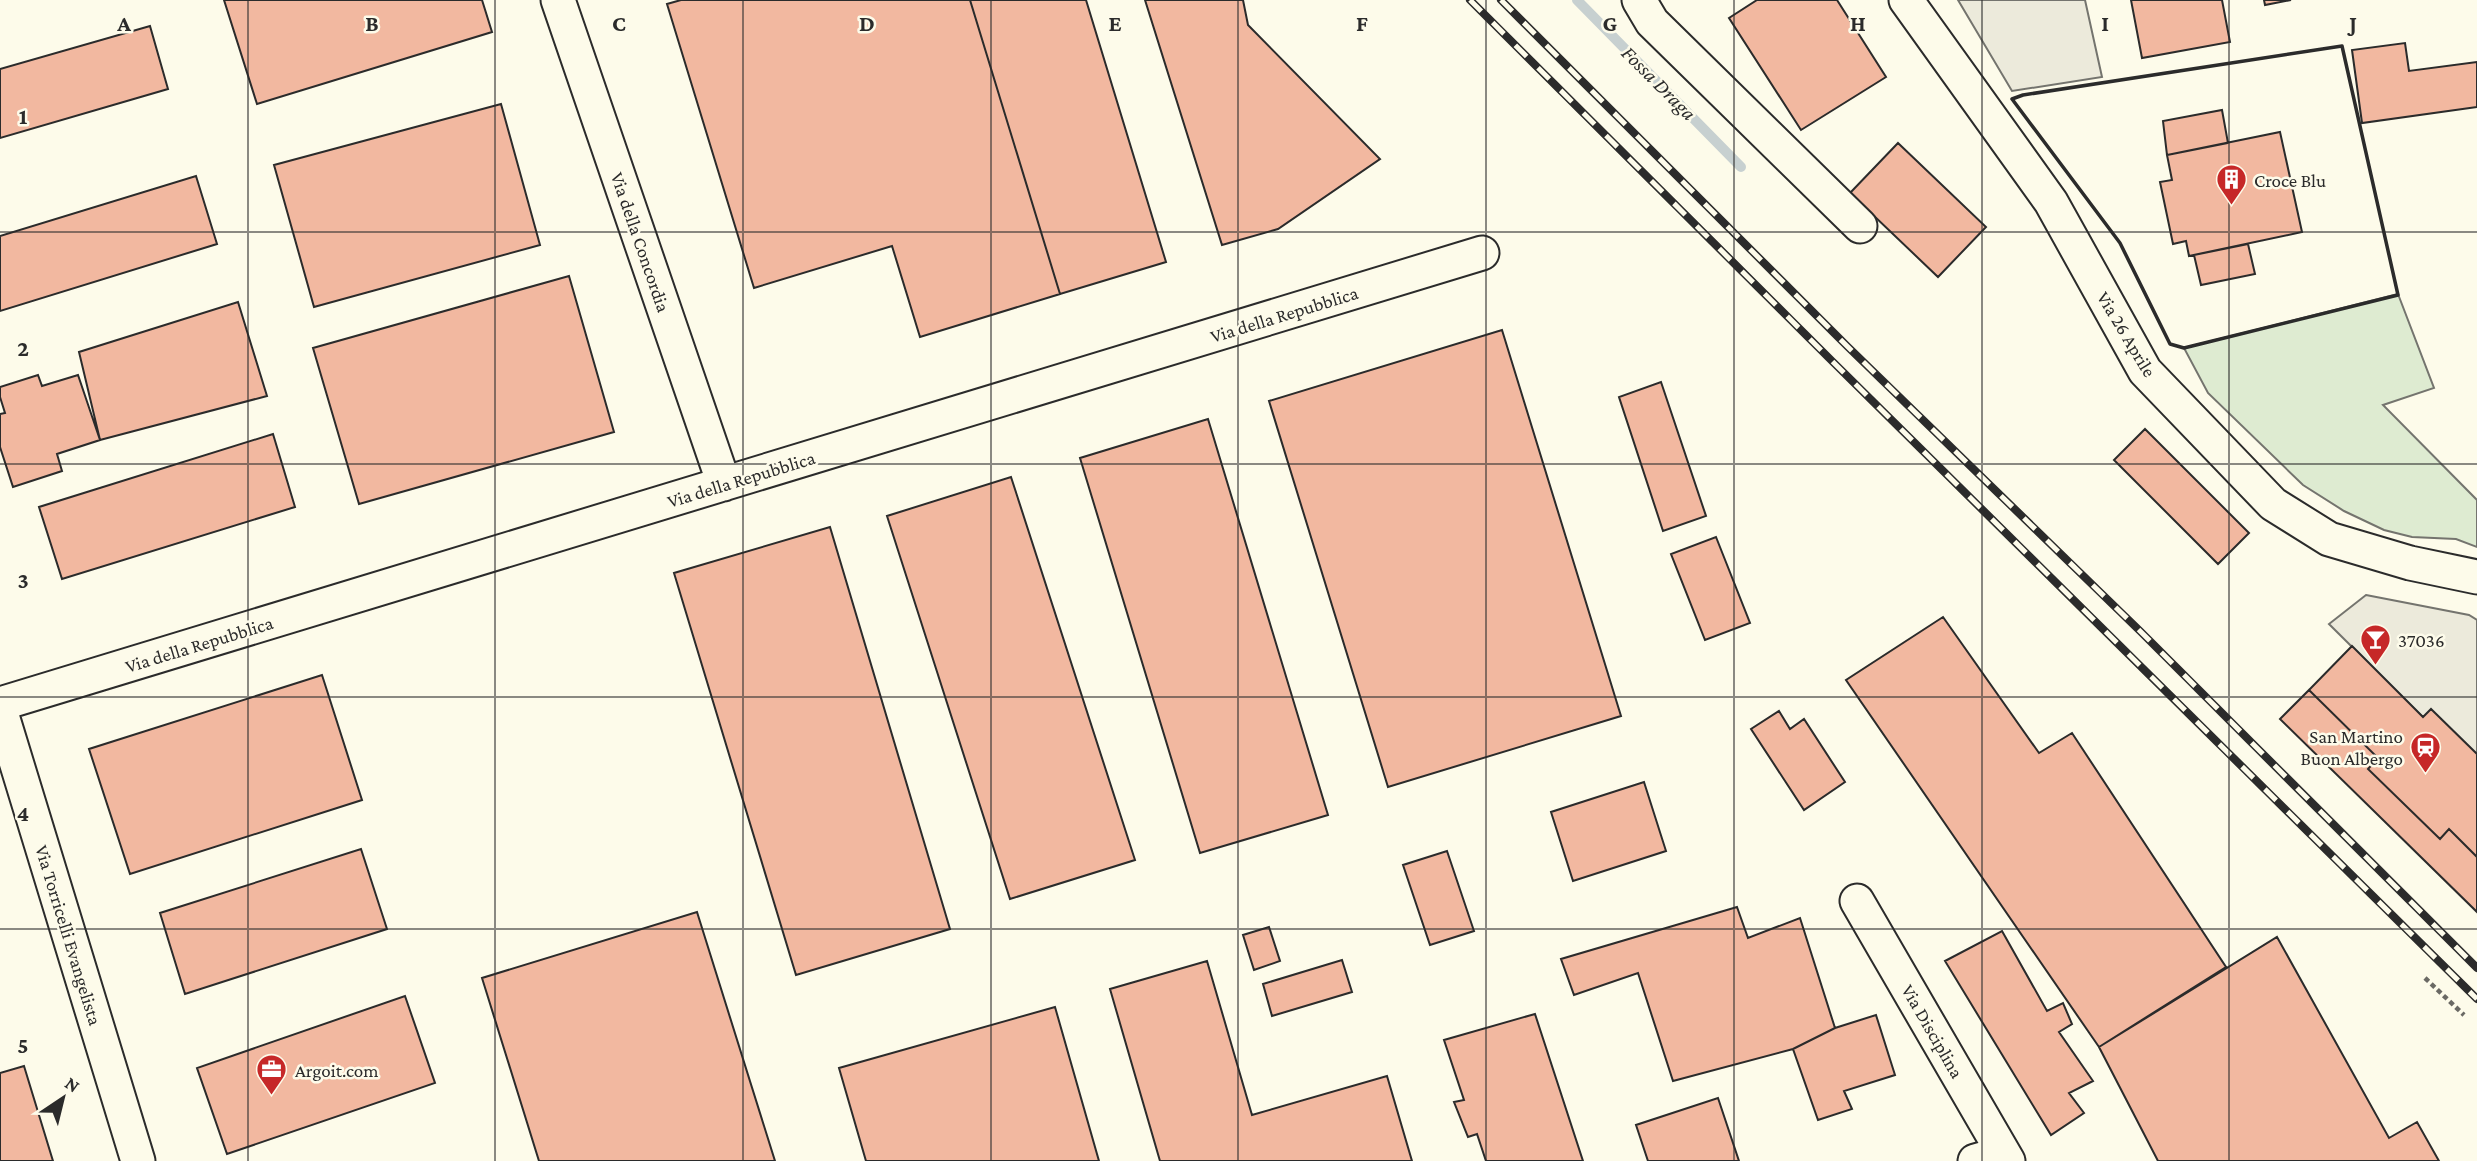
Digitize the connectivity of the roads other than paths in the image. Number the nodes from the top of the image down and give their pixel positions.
1 (558, 0) edge
2 (1639, 0) edge
3 (1906, 0) edge
4 (1860, 226) dead end
5 (1482, 253) dead end
6 (724, 484) junction
7 (2477, 577) edge
8 (0, 707) edge
9 (1857, 901) dead end
10 (1995, 1158) edge
11 (138, 1161) edge

1 - 6 street, Via della Concordia
2 - 4 street
3 - 7 street, Via 26 Aprile
5 - 6 street, Via della Repubblica
6 - 8 street, Via della Repubblica
8 - 11 street, Via Torricelli Evangelista
9 - 10 street, Via Disciplina

